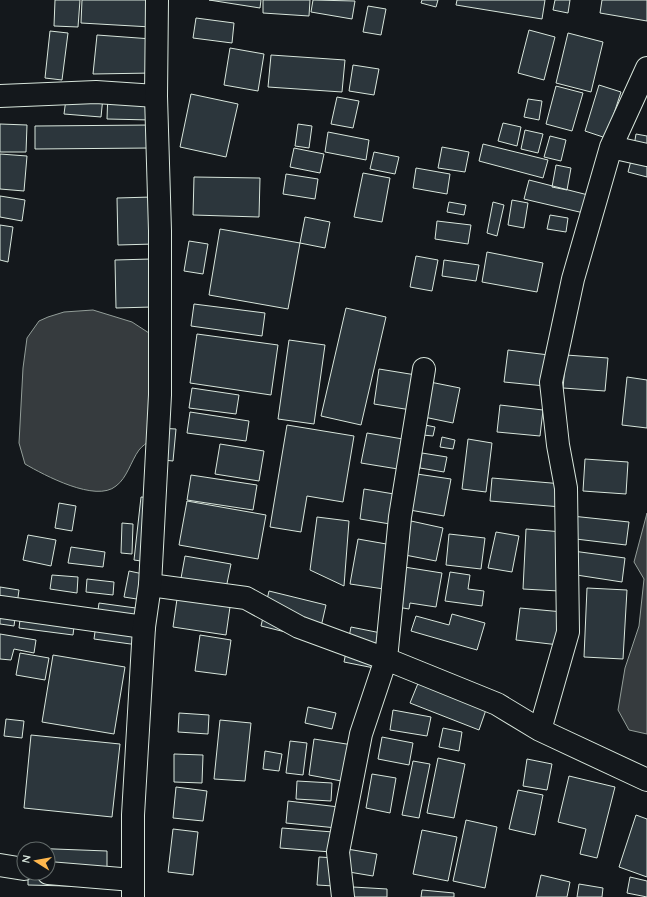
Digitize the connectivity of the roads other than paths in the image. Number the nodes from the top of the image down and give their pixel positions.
1 (157, 0) edge
2 (647, 68) edge
3 (0, 96) edge
4 (156, 96) junction
5 (611, 147) junction
6 (647, 155) edge
7 (424, 369) dead end
8 (150, 585) junction
9 (0, 607) edge
10 (144, 627) junction
11 (386, 659) junction
12 (540, 730) junction
13 (647, 780) edge
14 (0, 865) edge
15 (16, 868) edge
16 (56, 875) edge
17 (133, 889) edge
18 (343, 897) edge

1 - 4 street
2 - 5 street
3 - 4 street
4 - 8 street
5 - 6 street
5 - 12 street
7 - 11 street
8 - 10 street
8 - 11 street
9 - 10 street
10 - 17 street
11 - 12 street
11 - 18 street
12 - 13 street
14 - 15 street
16 - 17 street

